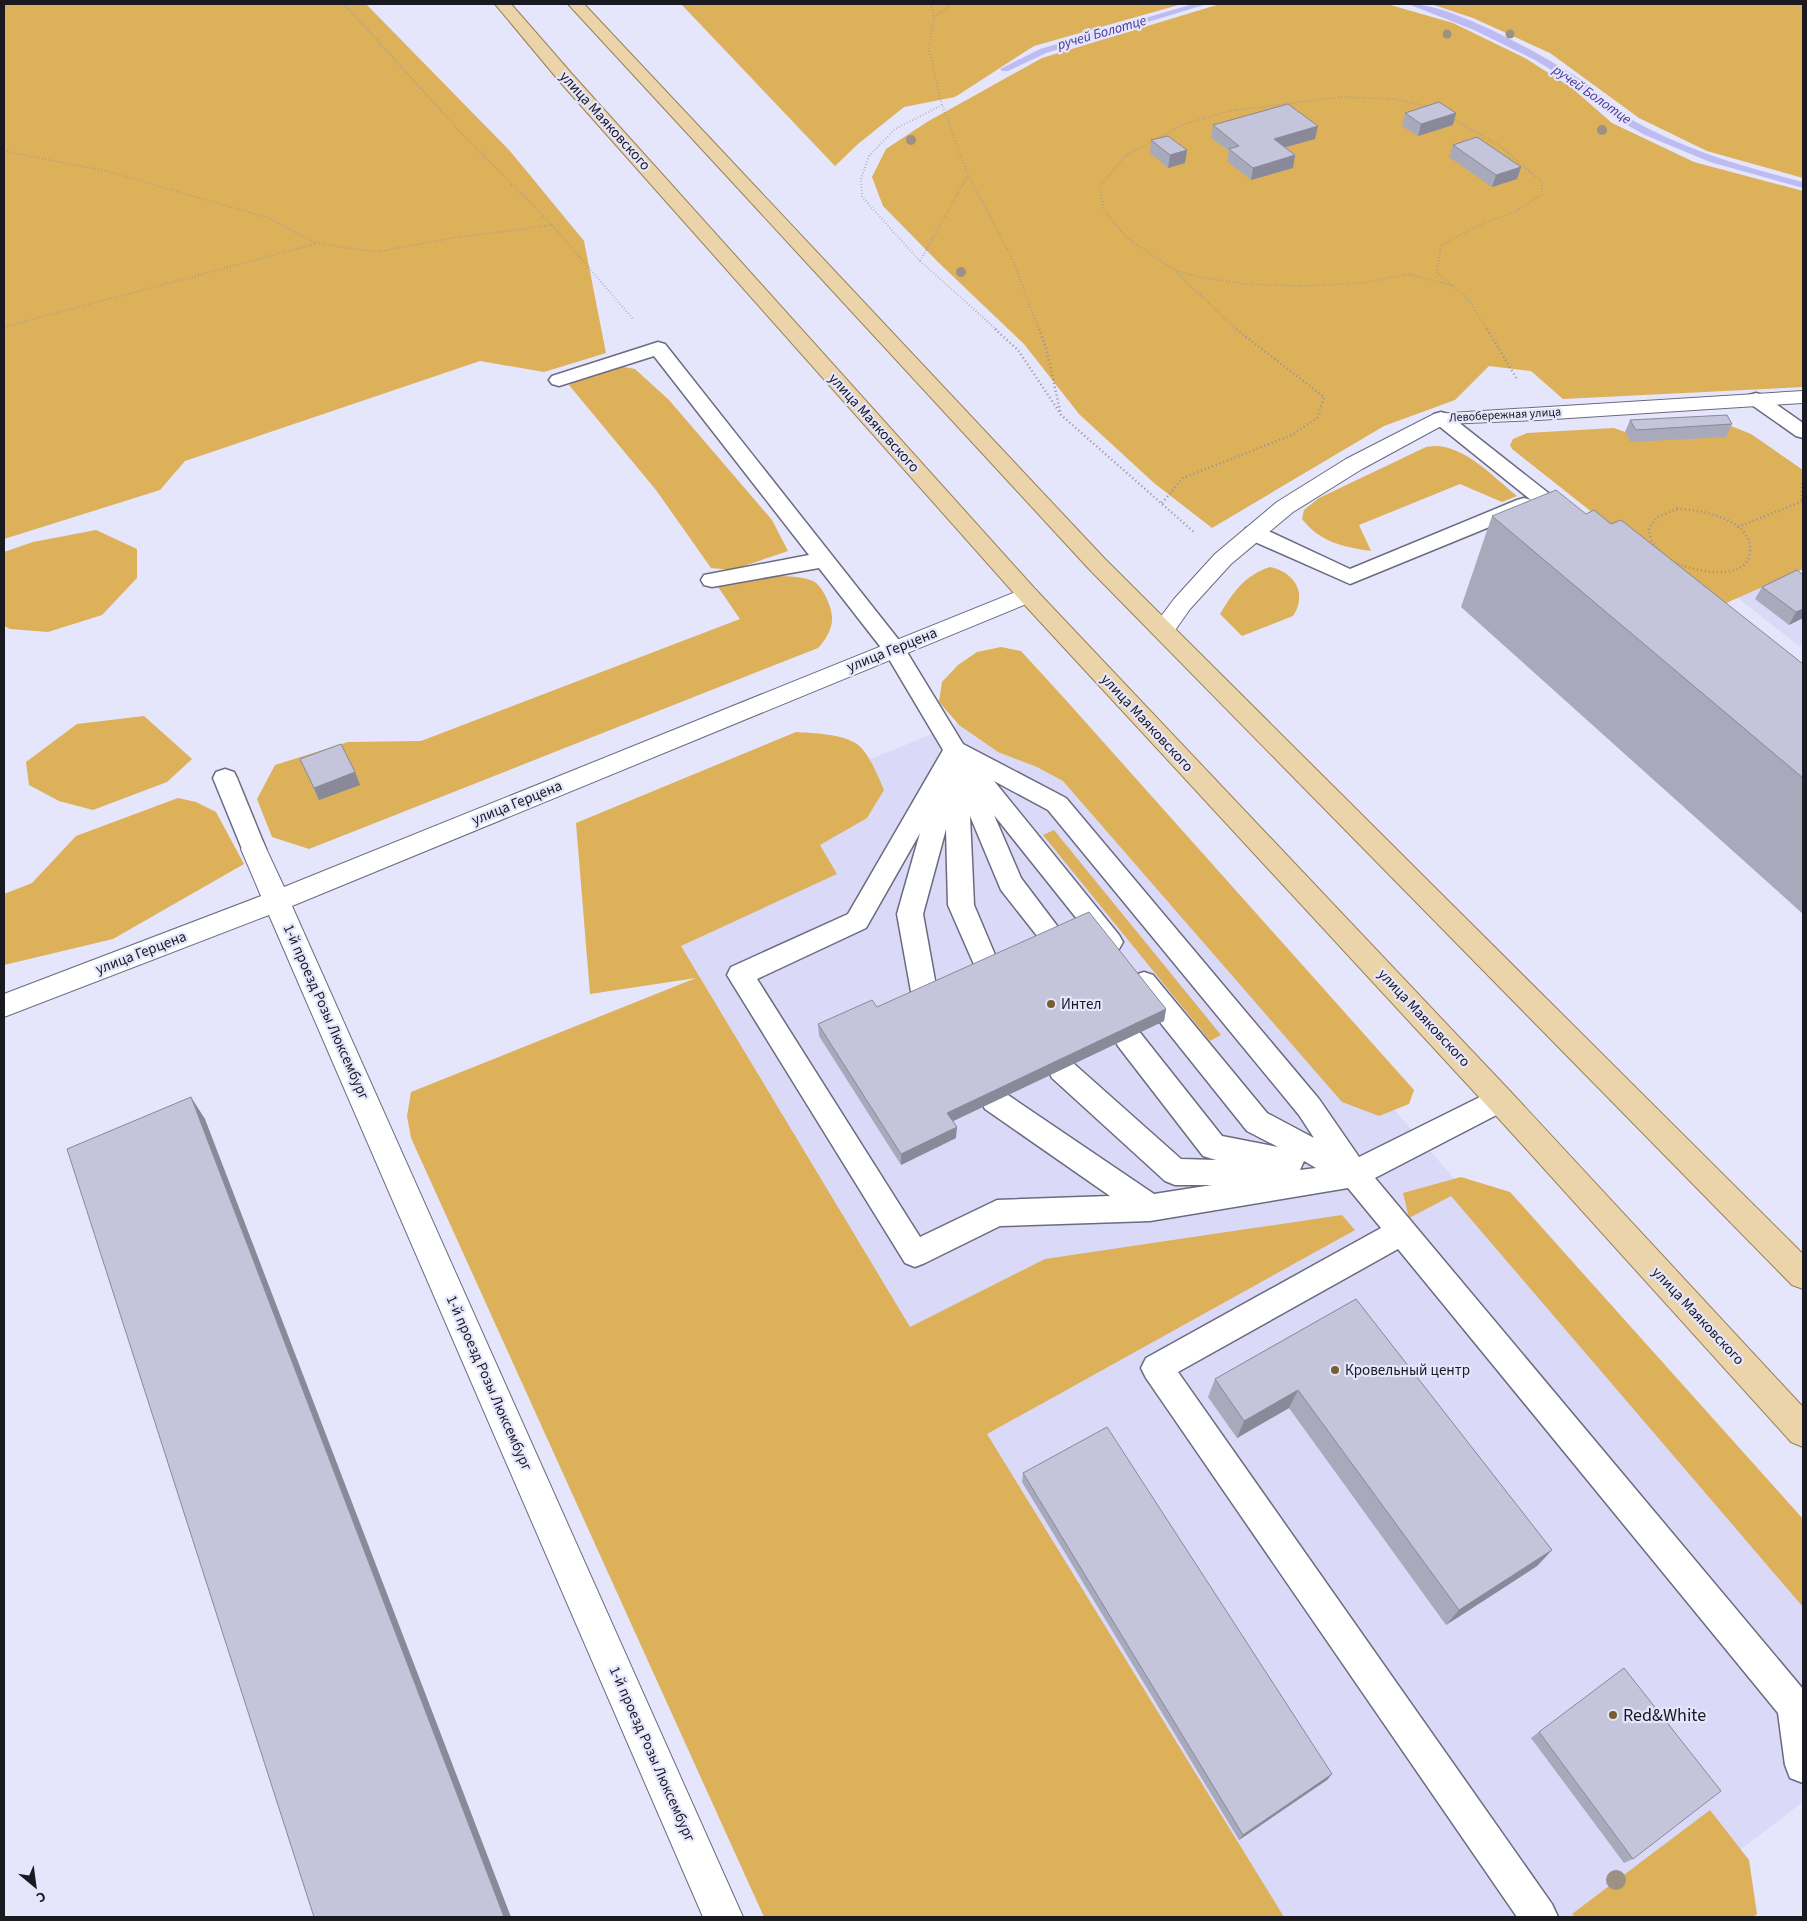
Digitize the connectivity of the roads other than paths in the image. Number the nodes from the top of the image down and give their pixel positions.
1 (503, 4) edge
2 (576, 4) edge
3 (559, 380) dead end
4 (1803, 397) edge
5 (1756, 399) junction
6 (1441, 418) junction
7 (1803, 432) edge
8 (1541, 498) junction
9 (1254, 533) junction
10 (1587, 534) edge
11 (823, 560) junction
12 (712, 580) dead end
13 (1028, 595) junction
14 (1163, 630) junction
15 (894, 650) junction
16 (955, 750) junction
17 (225, 778) dead end
18 (254, 849) joint
19 (277, 901) junction
20 (1054, 939) edge
21 (988, 969) edge
22 (925, 997) edge
23 (4, 1006) edge
24 (1128, 1038) edge
25 (1062, 1070) edge
26 (1500, 1100) junction
27 (996, 1101) edge
28 (1354, 1174) junction
29 (1150, 1208) junction
30 (1402, 1232) junction
31 (1803, 1275) edge
32 (1803, 1430) edge
33 (1803, 1765) edge
34 (724, 1917) edge
35 (1539, 1917) edge

1 - 13 main road, улица Маяковского
2 - 14 main road
3 - 11 lane
4 - 5 street, Левобережная улица
5 - 6 street, Левобережная улица
5 - 7 lane
6 - 8 lane
6 - 9 street, Левобережная улица
8 - 9 lane
8 - 10 lane
9 - 14 street, Левобережная улица
11 - 12 lane
11 - 15 lane
13 - 15 street, улица Герцена
13 - 26 main road, улица Маяковского
14 - 31 main road
15 - 16 lane
15 - 19 street, улица Герцена
16 - 20 lane
16 - 21 lane
16 - 22 lane
16 - 28 lane
16 - 28 lane
16 - 29 lane
17 - 18 lane
18 - 19 street, 1-й проезд Розы Люксембург
19 - 23 street, улица Герцена
19 - 34 street, 1-й проезд Розы Люксембург
24 - 28 lane
25 - 28 lane
26 - 28 lane
26 - 32 main road, улица Маяковского
27 - 29 lane
28 - 29 lane
28 - 30 lane
30 - 33 lane
30 - 35 lane

